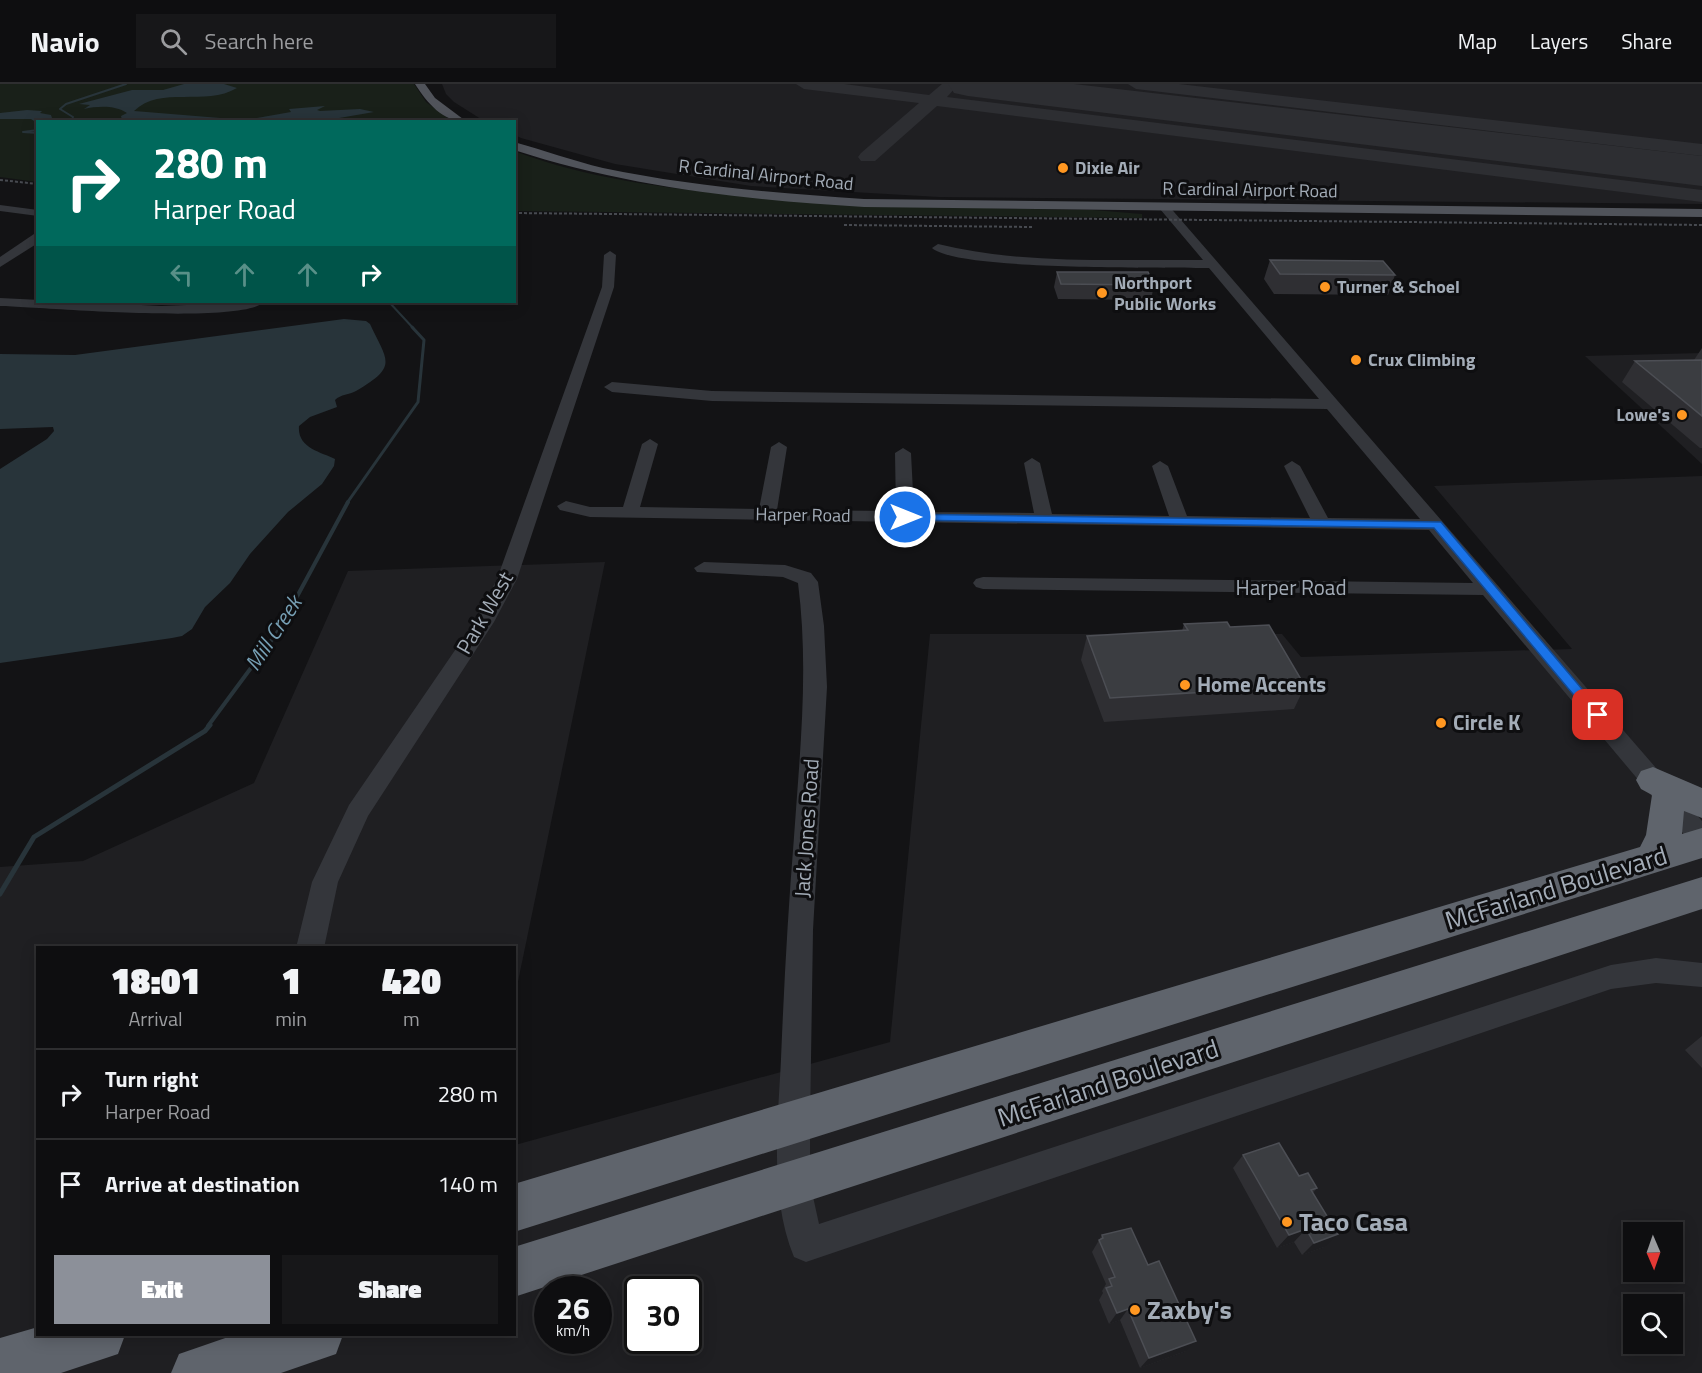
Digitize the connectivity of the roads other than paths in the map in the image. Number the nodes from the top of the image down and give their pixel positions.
1 (420, 84) edge
2 (458, 120) edge
3 (516, 147) edge
4 (1164, 207) junction
5 (0, 208) edge
6 (36, 213) edge
7 (1702, 213) edge
8 (36, 238) edge
9 (938, 248) dead end
10 (610, 255) dead end
11 (30, 257) dead end
12 (5, 260) edge
13 (1211, 264) junction
14 (0, 302) edge
15 (252, 303) edge
16 (612, 387) dead end
17 (1333, 404) junction
18 (650, 444) dead end
19 (779, 447) dead end
20 (903, 453) dead end
21 (1032, 463) dead end
22 (1160, 466) dead end
23 (1292, 466) dead end
24 (566, 506) dead end
25 (630, 512) junction
26 (767, 514) junction
27 (905, 517) junction
28 (1044, 518) junction
29 (1180, 520) junction
30 (1322, 523) junction
31 (1437, 525) junction
32 (704, 568) dead end
33 (983, 583) dead end
34 (1490, 589) junction
35 (1674, 794) edge
36 (1702, 838) edge
37 (1702, 843) edge
38 (1653, 858) junction
39 (1694, 900) edge
40 (1391, 939) junction
41 (310, 946) edge
42 (1305, 965) junction
43 (1702, 975) edge
44 (1357, 1004) junction
45 (1299, 1022) junction
46 (794, 1123) junction
47 (794, 1183) junction
48 (516, 1207) edge
49 (516, 1271) edge
50 (96, 1336) edge
51 (294, 1339) edge
52 (0, 1365) edge
53 (198, 1373) edge

1 - 2 main road
3 - 4 main road, R Cardinal Airport Road
4 - 7 main road, R Cardinal Airport Road
4 - 13 street
5 - 6 street
8 - 12 street
9 - 13 street
10 - 41 street, Park West
11 - 12 street
13 - 17 street
14 - 15 street
16 - 17 street
17 - 31 street
18 - 25 street
19 - 26 street
20 - 27 street
21 - 28 street
22 - 29 street
23 - 30 street
24 - 25 street, Harper Road
25 - 26 street, Harper Road
26 - 27 street, Harper Road
27 - 28 street, Harper Road
28 - 29 street, Harper Road
29 - 30 street, Harper Road
30 - 31 street, Harper Road
31 - 34 street
32 - 46 street, Jack Jones Road
33 - 34 street, Harper Road
34 - 35 street
35 - 36 street
35 - 38 highway
37 - 38 highway, McFarland Boulevard
38 - 40 highway, McFarland Boulevard
39 - 44 highway, McFarland Boulevard
40 - 42 highway, McFarland Boulevard
40 - 44 highway
42 - 45 highway
42 - 46 highway, McFarland Boulevard
43 - 47 street, Jack Jones Road
44 - 45 highway, McFarland Boulevard
45 - 47 highway, McFarland Boulevard
46 - 47 street, Jack Jones Road
46 - 48 highway, McFarland Boulevard
47 - 49 highway, McFarland Boulevard
50 - 52 highway
51 - 53 highway

